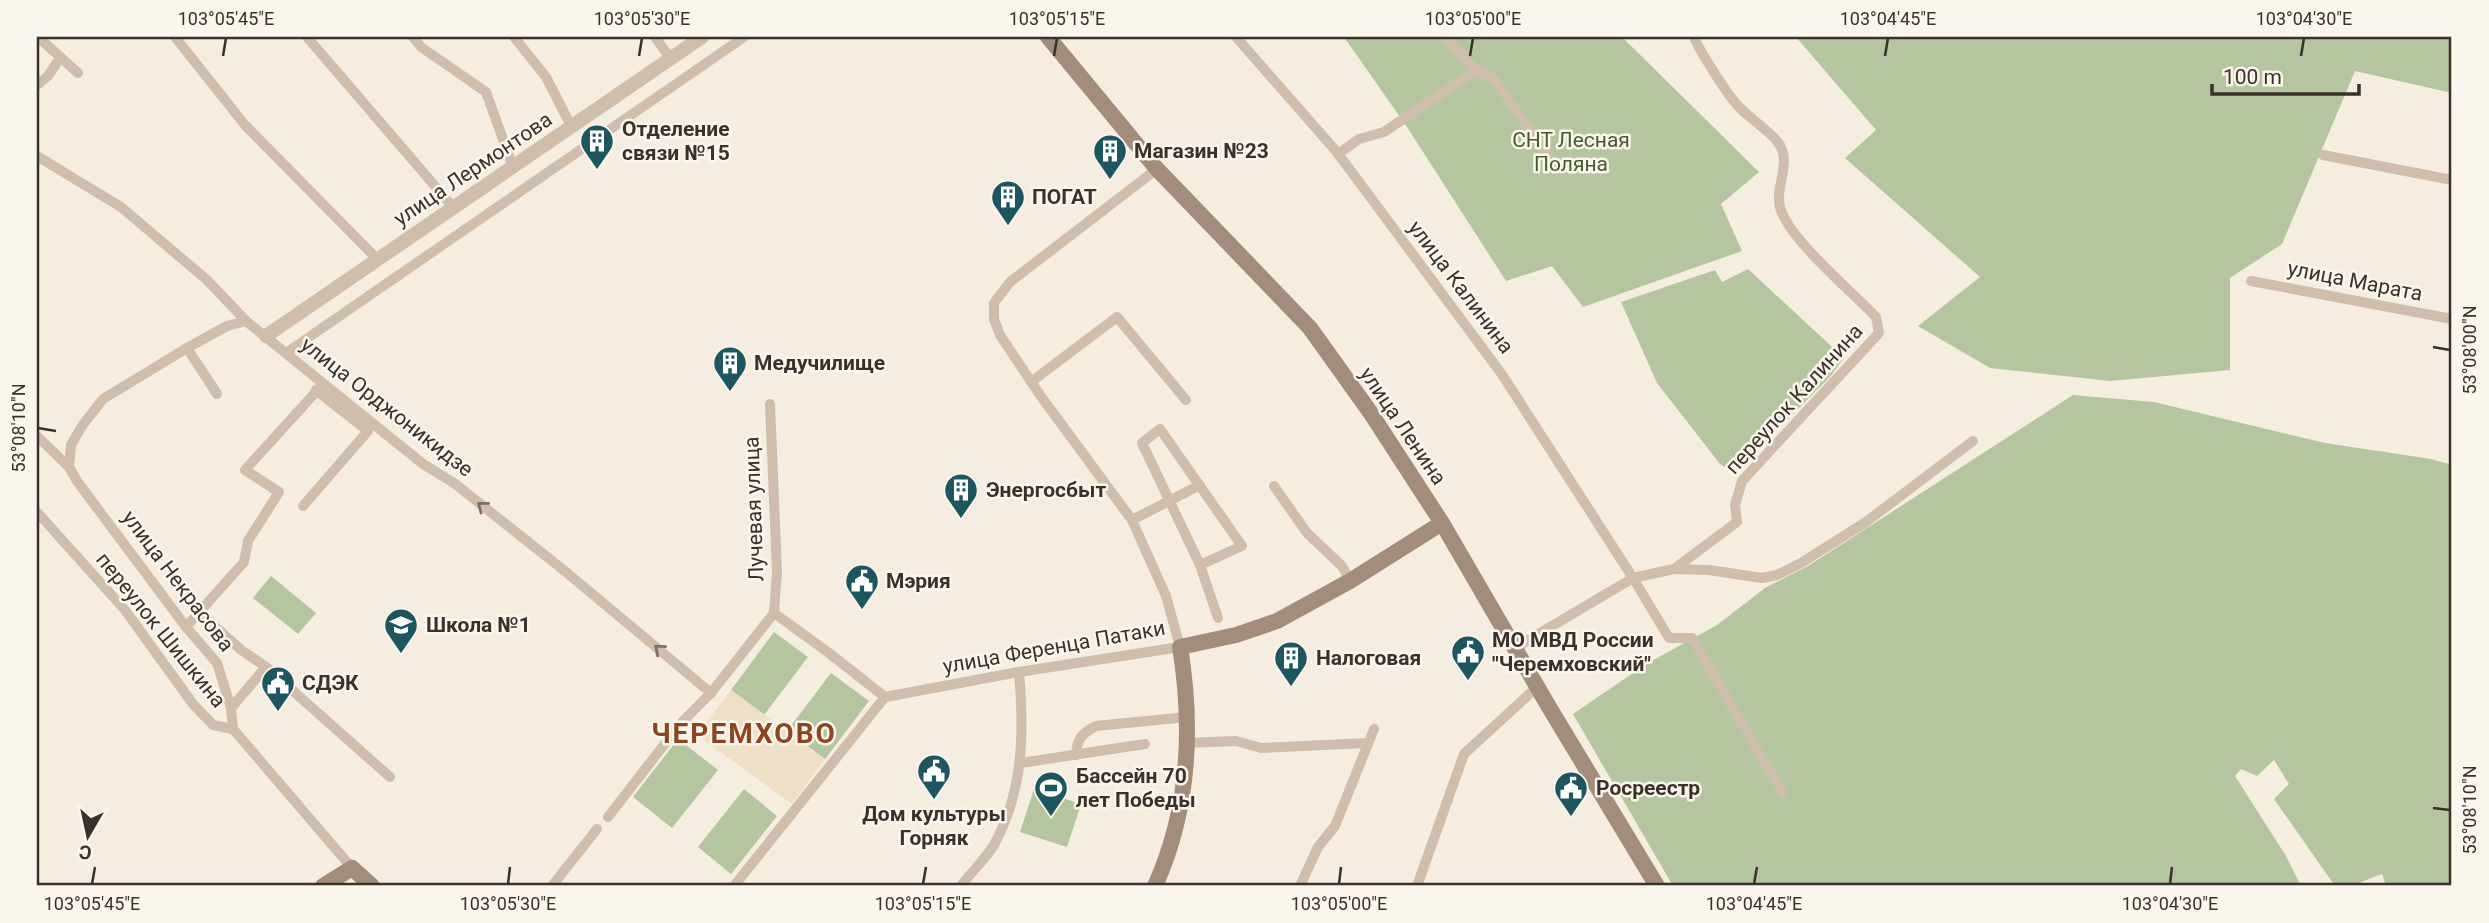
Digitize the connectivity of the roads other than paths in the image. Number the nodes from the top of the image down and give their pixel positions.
1 (38, 37) edge
2 (175, 37) edge
3 (307, 37) edge
4 (414, 37) edge
5 (514, 37) edge
6 (654, 37) edge
7 (702, 37) edge
8 (744, 37) edge
9 (1048, 37) edge
10 (1236, 37) edge
11 (1445, 37) edge
12 (1694, 37) edge
13 (60, 58) junction
14 (670, 58) junction
15 (1476, 70) junction
16 (78, 73) dead end
17 (37, 85) edge
18 (572, 128) junction
19 (1338, 155) junction
20 (2323, 155) dead end
21 (37, 156) edge
22 (1549, 156) dead end
23 (513, 167) junction
24 (1157, 169) junction
25 (2452, 180) edge
26 (453, 207) junction
27 (377, 258) junction
28 (2251, 281) dead end
29 (2452, 319) edge
30 (246, 321) junction
31 (266, 336) junction
32 (187, 348) junction
33 (286, 353) junction
34 (1031, 382) junction
35 (319, 387) junction
36 (217, 394) dead end
37 (1186, 400) dead end
38 (770, 404) dead end
39 (37, 436) edge
40 (1973, 441) dead end
41 (69, 467) junction
42 (1200, 485) junction
43 (1274, 486) dead end
44 (1170, 501) junction
45 (303, 506) dead end
46 (37, 512) edge
47 (1132, 520) junction
48 (1442, 523) junction
49 (1200, 565) junction
50 (1674, 569) junction
51 (1633, 578) junction
52 (1350, 581) junction
53 (200, 613) junction
54 (774, 613) junction
55 (1218, 618) dead end
56 (186, 627) junction
57 (1180, 646) junction
58 (1515, 649) junction
59 (266, 667) junction
60 (1019, 672) junction
61 (1537, 687) junction
62 (711, 693) junction
63 (885, 697) junction
64 (231, 708) junction
65 (1187, 717) junction
66 (233, 729) junction
67 (1374, 729) dead end
68 (1186, 743) junction
69 (1368, 743) junction
70 (1145, 744) dead end
71 (1076, 755) junction
72 (1021, 763) junction
73 (390, 777) dead end
74 (1782, 792) dead end
75 (608, 817) dead end
76 (597, 829) dead end
77 (352, 868) junction
78 (323, 886) edge
79 (372, 886) edge
80 (552, 886) edge
81 (734, 886) edge
82 (961, 886) edge
83 (1155, 886) edge
84 (1300, 886) edge
85 (1417, 886) edge
86 (1657, 886) edge

1 - 13 street
2 - 27 street
3 - 26 street
4 - 23 street
5 - 18 street
6 - 14 street
7 - 14 street, улица Лермонтова
8 - 33 street
9 - 24 main road, улица Ленина
10 - 19 street, улица Калинина
11 - 15 street
12 - 50 street, переулок Калинина
13 - 16 street
13 - 17 street
14 - 18 street, улица Лермонтова
15 - 19 street
15 - 22 street
18 - 23 street, улица Лермонтова
19 - 51 street, улица Калинина
20 - 25 street
21 - 30 street, улица Орджоникидзе
23 - 26 street, улица Лермонтова
24 - 34 street
24 - 48 main road, улица Ленина
26 - 27 street, улица Лермонтова
27 - 31 street, улица Лермонтова
28 - 29 street, улица Марата
30 - 31 street, улица Орджоникидзе
30 - 32 street
31 - 33 street, улица Орджоникидзе
32 - 36 street
32 - 41 street
33 - 35 street, улица Орджоникидзе
34 - 37 street
34 - 47 street
35 - 45 street
35 - 53 street
62 -> 35 street, улица Орджоникидзе
38 - 54 street, Лучевая улица
39 - 41 street, улица Некрасова
40 - 50 street
41 - 56 street, улица Некрасова
42 - 44 street
42 - 44 street
42 - 49 street
43 - 52 street
44 - 47 street
44 - 49 street
46 - 66 street, переулок Шишкина
47 - 57 street
48 - 52 main road, улица Ференца Патаки
48 - 58 main road, улица Ленина
49 - 55 street
50 - 51 street
51 - 58 street
51 - 74 street, улица Калинина
52 - 57 main road, улица Ференца Патаки
53 - 56 street
53 - 59 street
54 - 62 street
54 - 63 street
56 - 64 street, улица Некрасова
57 - 60 street, улица Ференца Патаки
57 - 65 main road
58 - 61 main road, улица Ленина
59 - 64 street
59 - 73 street
60 - 63 street, улица Ференца Патаки
60 - 72 street
61 - 85 street
61 - 86 main road, улица Ленина
62 - 75 street
63 - 81 street
64 - 66 street, улица Некрасова
65 - 68 main road
65 - 71 street
66 - 77 street
67 - 69 street
68 - 69 street
68 - 83 main road
69 - 84 street
70 - 71 street
71 - 72 street
72 - 82 street
76 - 80 street
77 - 78 main road
77 - 79 main road

